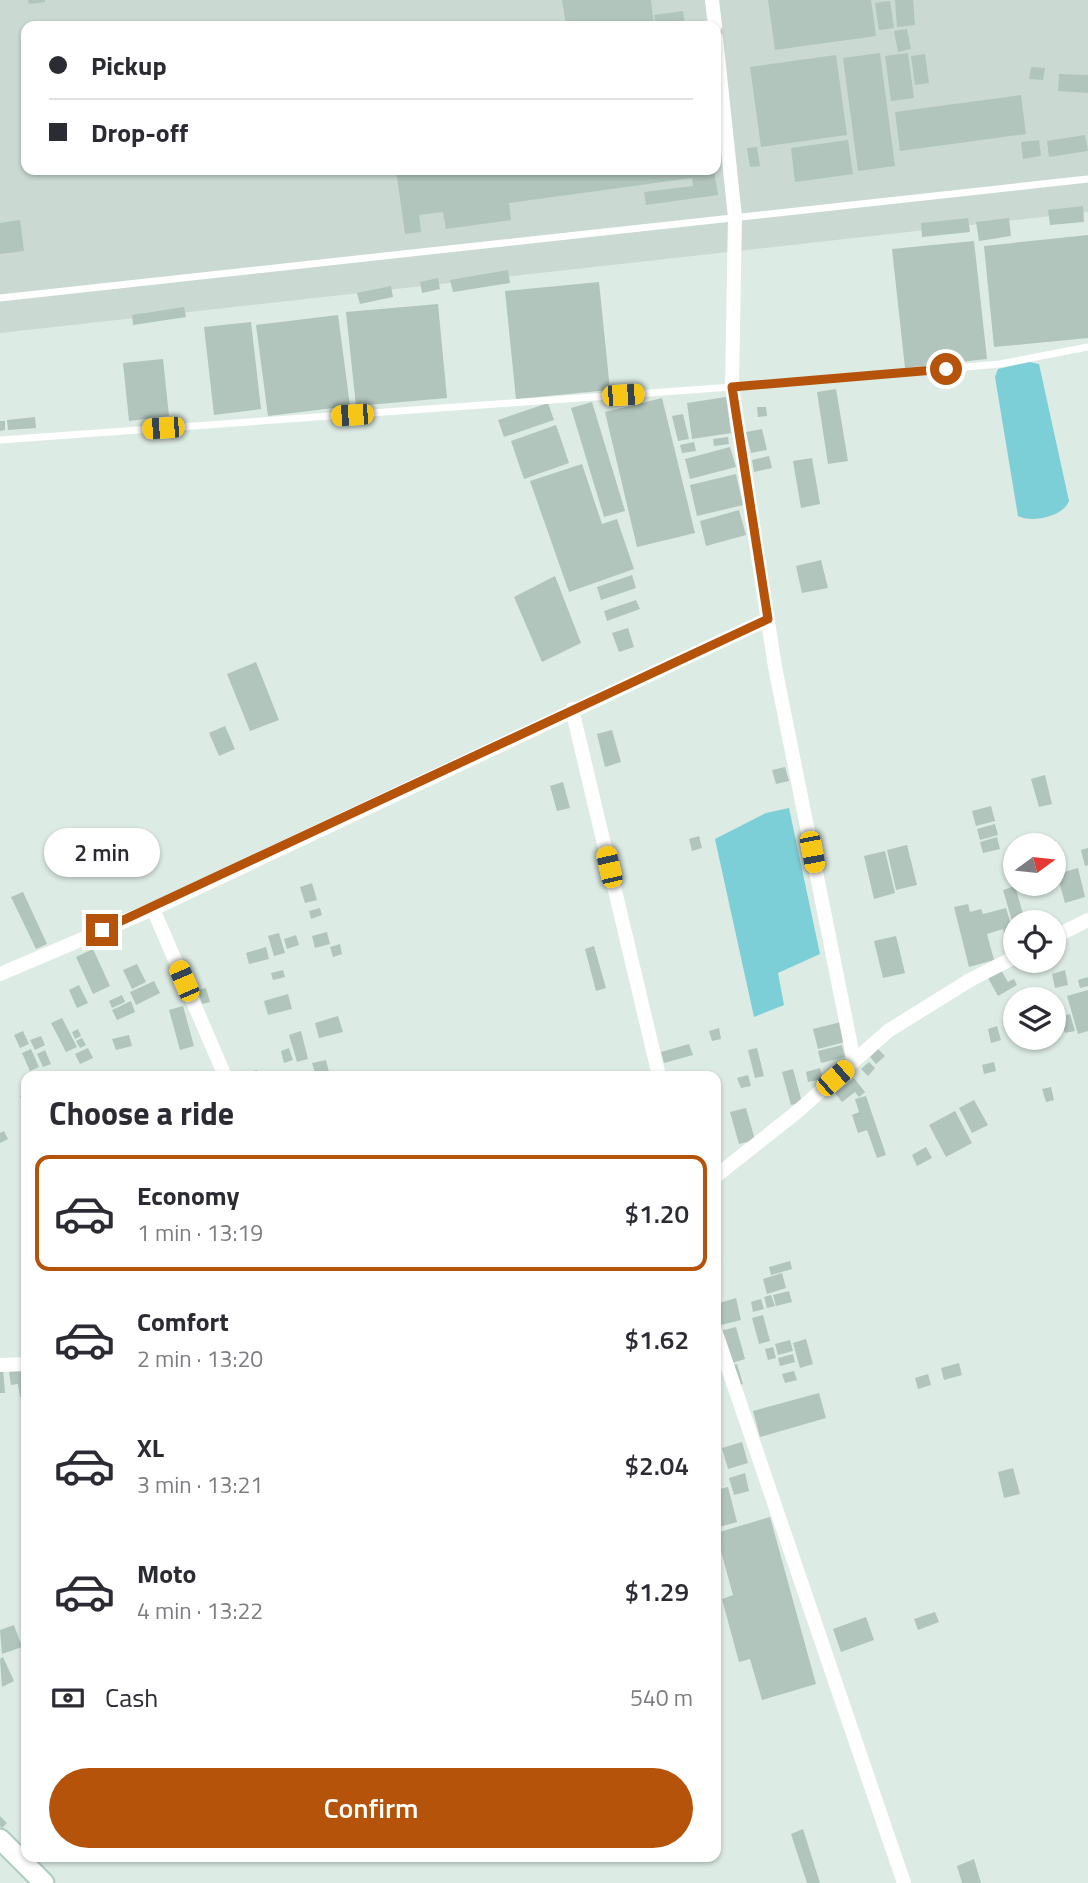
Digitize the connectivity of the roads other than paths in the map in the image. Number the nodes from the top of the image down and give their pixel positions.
1 (712, 0) edge
2 (714, 21) edge
3 (721, 85) edge
4 (1088, 180) edge
5 (735, 217) junction
6 (0, 298) edge
7 (1088, 346) edge
8 (732, 387) junction
9 (0, 440) edge
10 (768, 619) junction
11 (572, 709) junction
12 (153, 909) junction
13 (1088, 920) edge
14 (1066, 931) edge
15 (1003, 963) edge
16 (0, 974) edge
17 (854, 1061) junction
18 (223, 1071) edge
19 (658, 1071) edge
20 (721, 1172) edge
21 (721, 1348) edge
22 (21, 1364) edge
23 (0, 1365) edge
24 (0, 1839) edge
25 (21, 1860) edge
26 (23, 1862) edge
27 (44, 1883) edge
28 (904, 1883) edge

1 - 2 street
3 - 5 street
4 - 5 lane
5 - 6 lane
5 - 8 street
7 - 8 lane
8 - 9 lane
8 - 10 street
10 - 11 street
10 - 17 street
11 - 12 street
11 - 19 street
12 - 16 street
12 - 18 street
13 - 14 street
15 - 17 street
17 - 20 street
21 - 28 street
22 - 23 street
24 - 25 main road
26 - 27 main road

